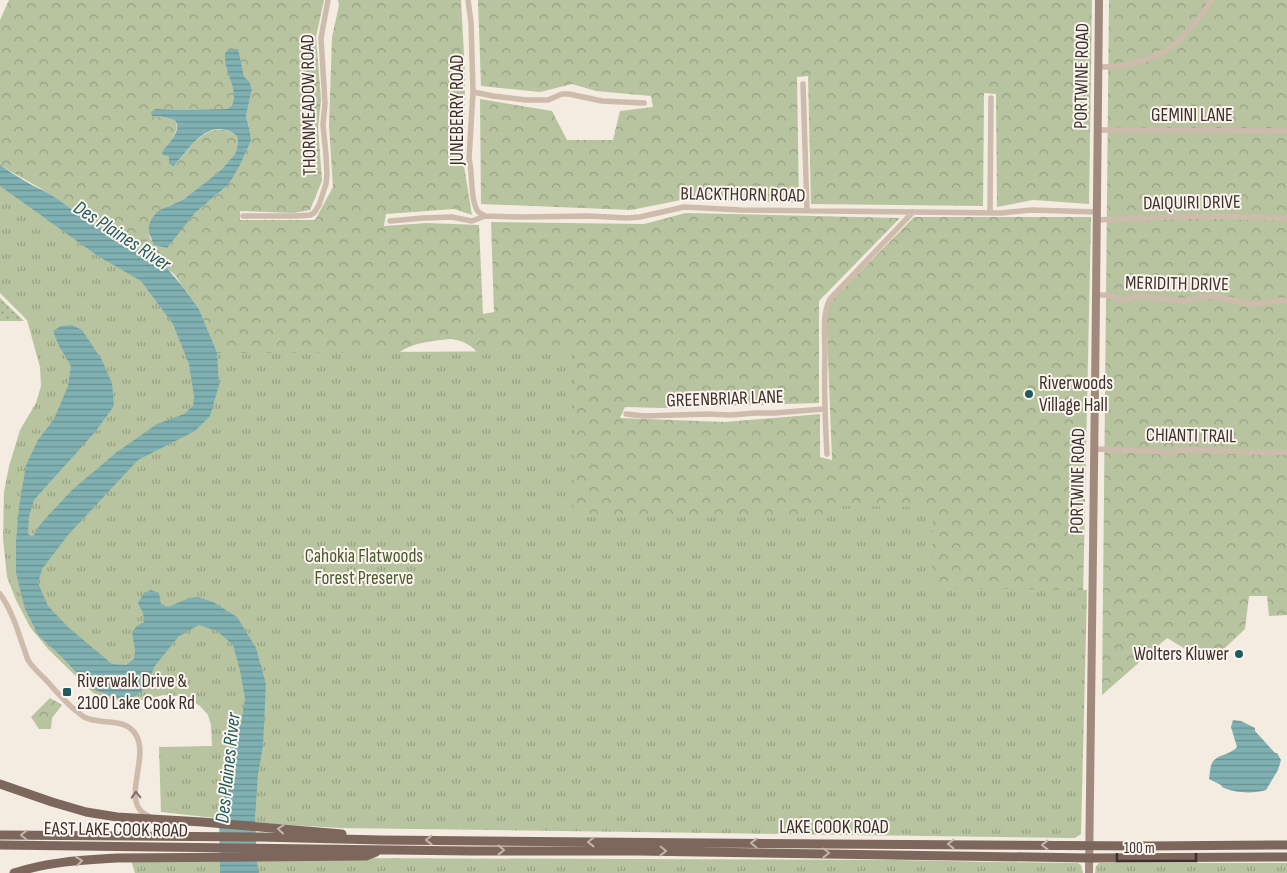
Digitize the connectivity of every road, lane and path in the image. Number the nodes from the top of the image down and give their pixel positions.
1 (328, 0) edge
2 (468, 0) edge
3 (1099, 0) edge
4 (1211, 0) edge
5 (1098, 68) junction
6 (803, 84) dead end
7 (473, 92) junction
8 (991, 98) dead end
9 (644, 103) dead end
10 (1097, 130) junction
11 (1287, 131) edge
12 (806, 211) junction
13 (913, 212) junction
14 (1097, 212) junction
15 (990, 213) junction
16 (243, 216) dead end
17 (485, 216) junction
18 (1287, 218) edge
19 (390, 220) dead end
20 (1097, 220) junction
21 (1096, 295) junction
22 (1287, 301) edge
23 (824, 409) junction
24 (626, 414) dead end
25 (1095, 449) junction
26 (1287, 452) edge
27 (827, 454) dead end
28 (0, 594) edge
29 (0, 783) edge
30 (156, 820) junction
31 (0, 835) edge
32 (0, 845) edge
33 (382, 845) junction
34 (1090, 845) junction
35 (1287, 845) edge
36 (260, 852) junction
37 (1287, 857) edge
38 (1089, 858) junction
39 (14, 873) edge
40 (1089, 873) edge

1 - 16 street, THORNMEADOW ROAD
2 - 7 street, JUNEBERRY ROAD
3 - 5 street, PORTWINE ROAD
4 - 5 street
5 - 10 street, PORTWINE ROAD
6 - 12 street
7 - 9 street
7 - 17 street, JUNEBERRY ROAD
8 - 15 street
10 - 11 street, GEMINI LANE
10 - 14 street, PORTWINE ROAD
12 - 13 street, BLACKTHORN ROAD
12 - 17 street, BLACKTHORN ROAD
13 - 15 street, BLACKTHORN ROAD
13 - 23 street
14 - 15 street, BLACKTHORN ROAD
14 - 20 street, PORTWINE ROAD
17 - 19 street, BLACKTHORN ROAD
18 - 20 street, DAIQUIRI DRIVE
20 - 21 street, PORTWINE ROAD
21 - 22 street, MERIDITH DRIVE
21 - 25 street, PORTWINE ROAD
23 - 24 street, GREENBRIAR LANE
23 - 27 street
25 - 26 street, CHIANTI TRAIL
25 - 34 street, PORTWINE ROAD
30 -> 28 street
29 - 30 main road
33 -> 30 main road
33 -> 31 main road, EAST LAKE COOK ROAD
32 - 36 main road, EAST LAKE COOK ROAD
34 -> 33 main road, LAKE COOK ROAD
33 - 36 main road
33 -> 38 main road, LAKE COOK ROAD
34 - 35 main road, LAKE COOK ROAD
34 - 38 street, PORTWINE ROAD
39 -> 36 main road
37 - 38 main road, LAKE COOK ROAD
38 - 40 street, PORTWINE ROAD

